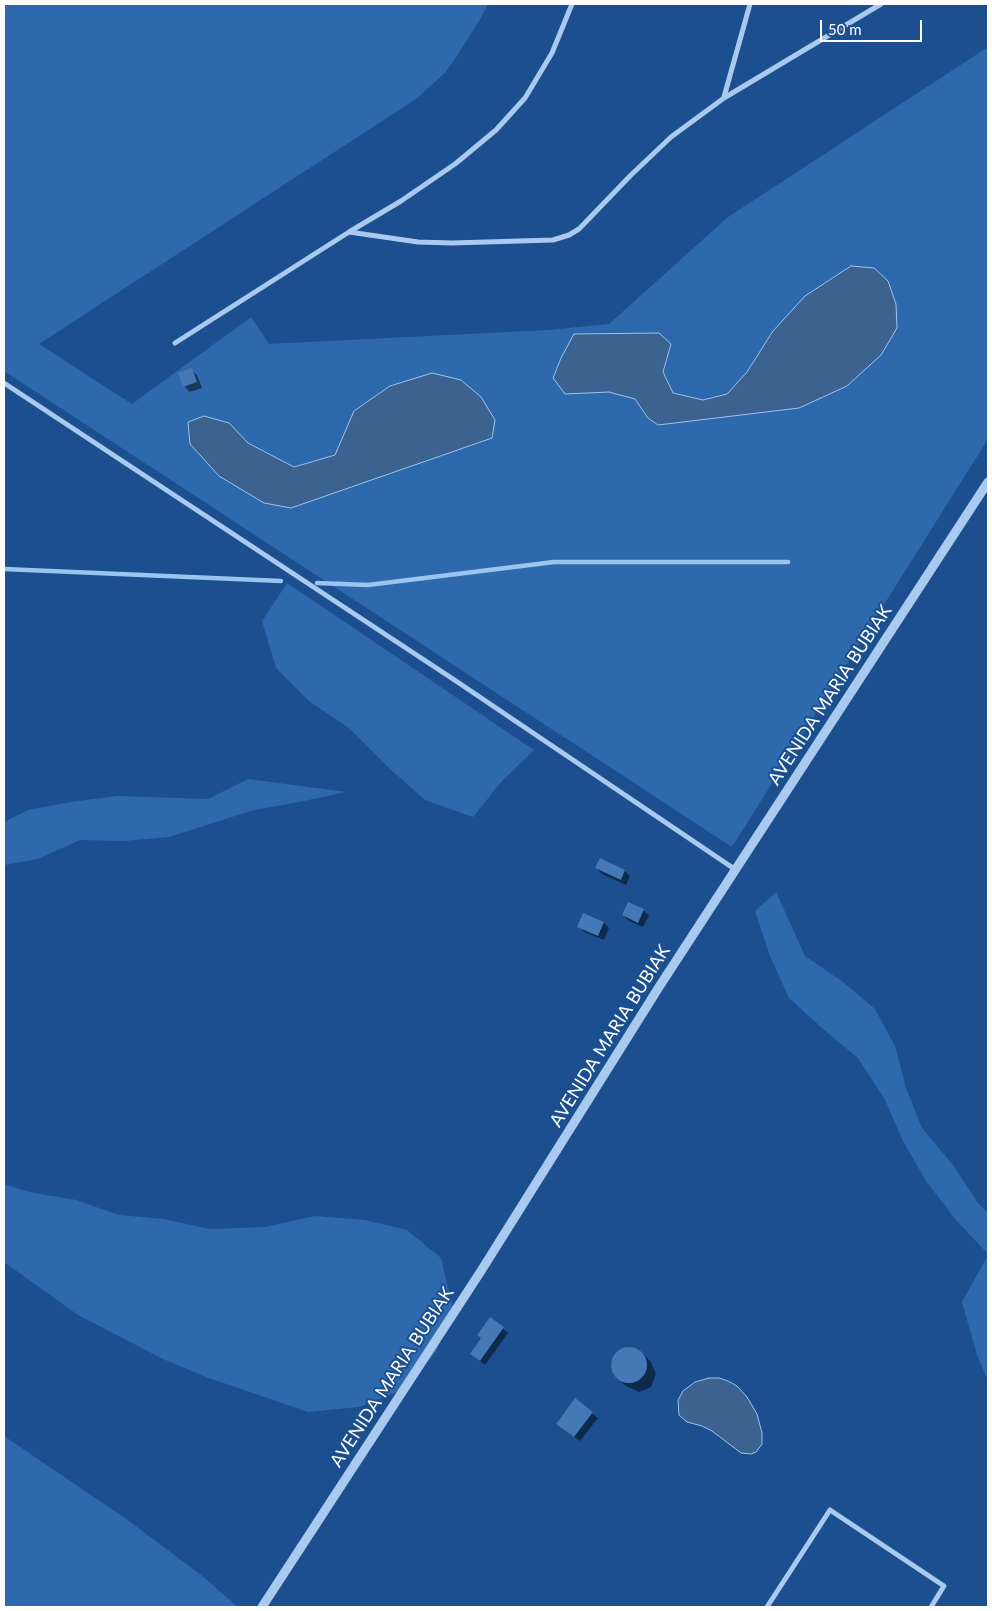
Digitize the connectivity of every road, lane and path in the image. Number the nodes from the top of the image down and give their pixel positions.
1 (572, 4) edge
2 (750, 4) edge
3 (881, 4) edge
4 (724, 98) junction
5 (349, 232) junction
6 (175, 343) dead end
7 (4, 383) edge
8 (988, 482) edge
9 (736, 870) junction
10 (262, 1607) edge
11 (768, 1607) edge
12 (930, 1607) edge

1 - 5 street
2 - 4 street
3 - 4 street
4 - 5 street
5 - 6 street
7 - 9 street
8 - 9 street, AVENIDA MARIA BUBIAK
9 - 10 street, AVENIDA MARIA BUBIAK
11 - 12 street

